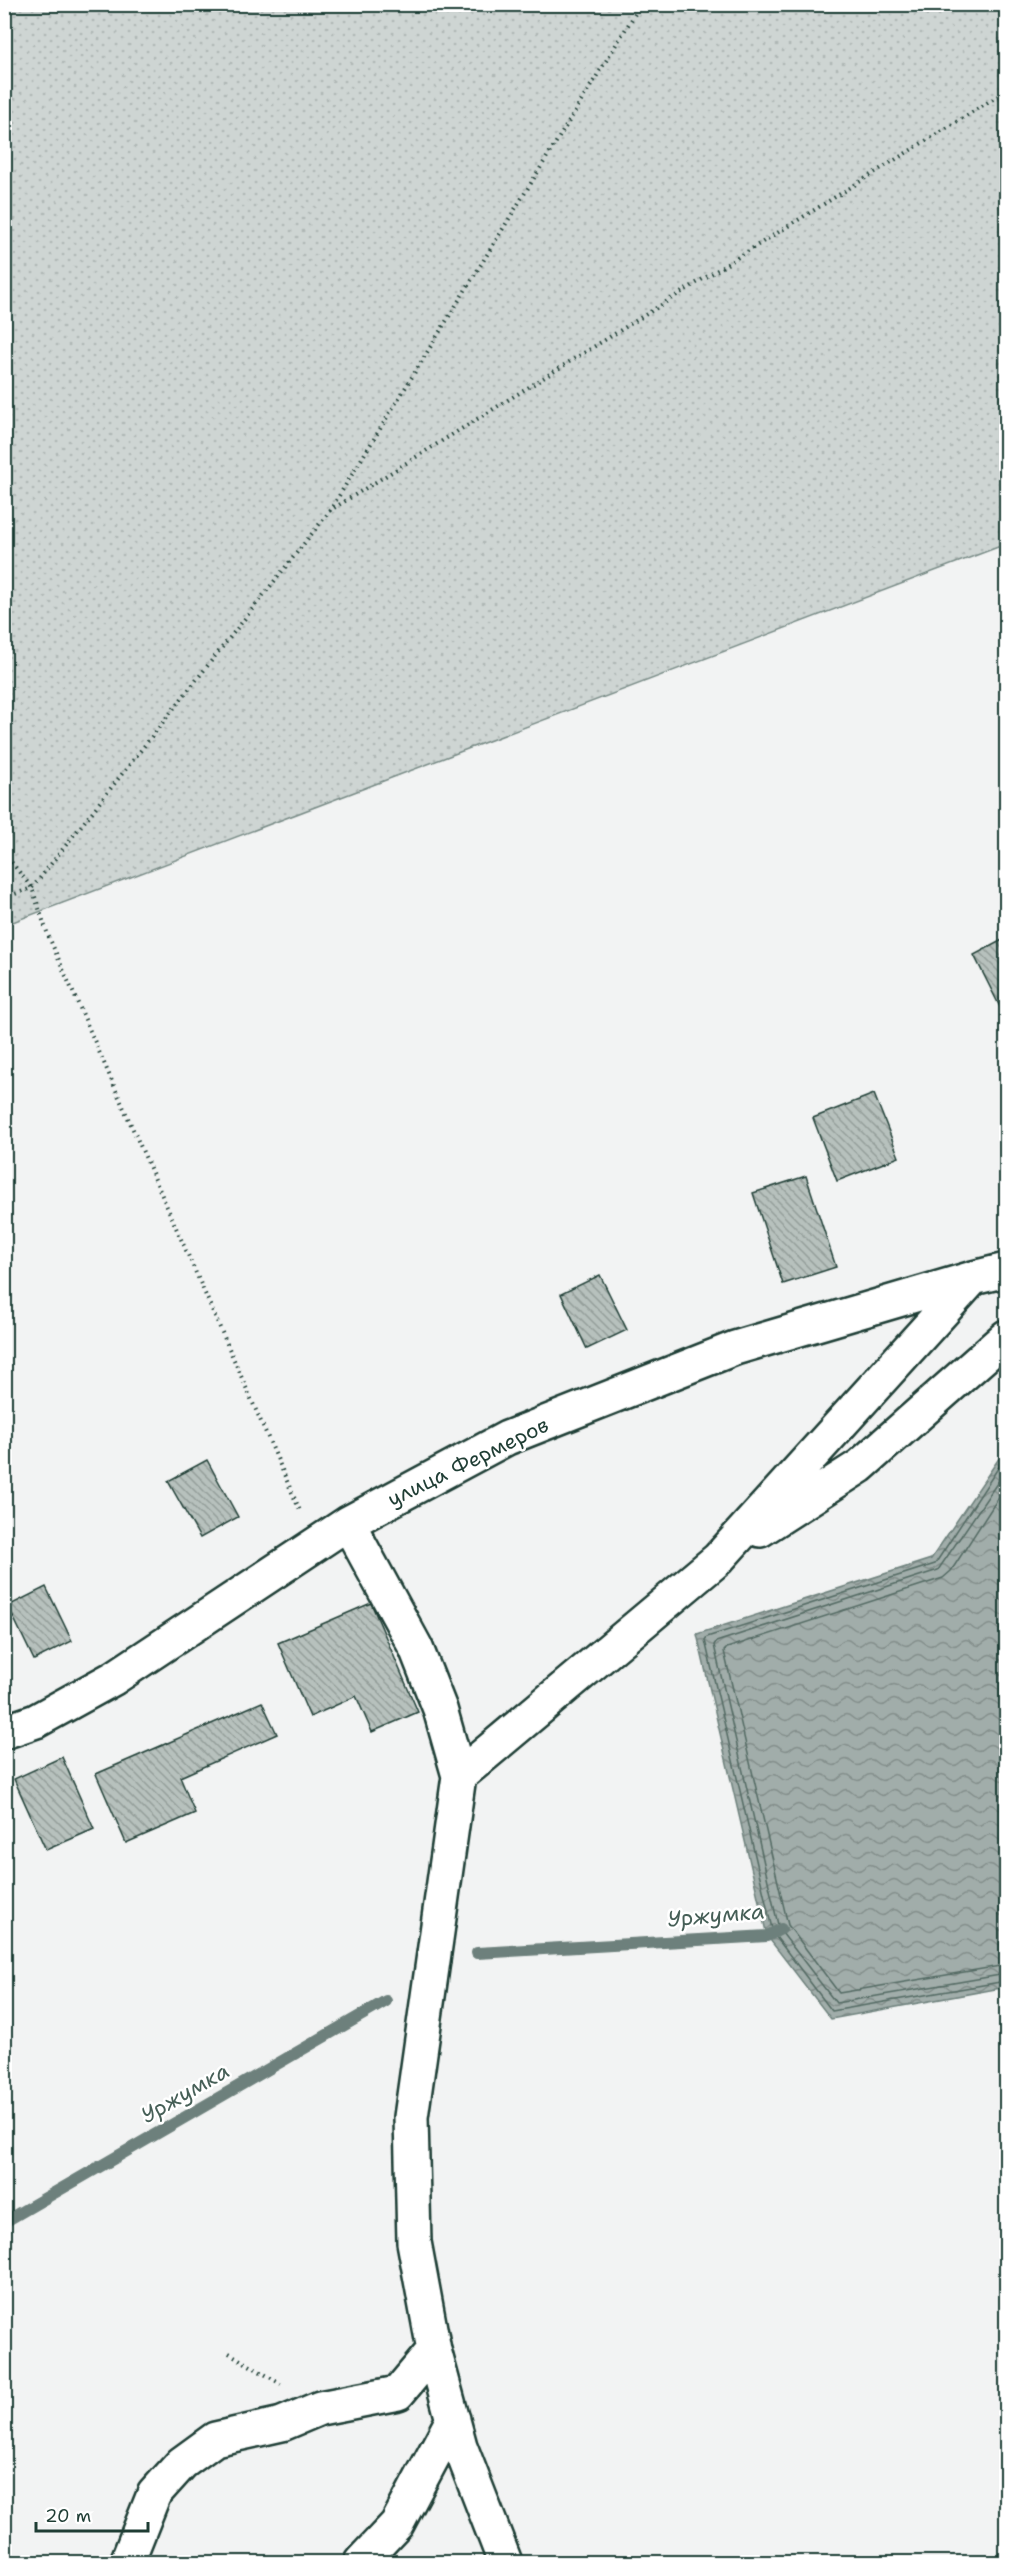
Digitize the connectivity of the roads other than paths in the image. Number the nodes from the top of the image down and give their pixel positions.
1 (1006, 1270) edge
2 (973, 1278) junction
3 (1006, 1337) edge
4 (348, 1523) junction
5 (723, 1554) junction
6 (4, 1732) edge
7 (459, 1776) junction
8 (434, 2350) junction
9 (453, 2419) junction
10 (127, 2562) edge
11 (361, 2562) edge
12 (505, 2562) edge

1 - 2 street, улица Фермеров
2 - 4 street, улица Фермеров
2 - 5 street
3 - 5 street
4 - 6 street, улица Фермеров
4 - 7 street
5 - 7 street
7 - 8 street
8 - 9 street
8 - 10 street
9 - 11 street
9 - 12 street

